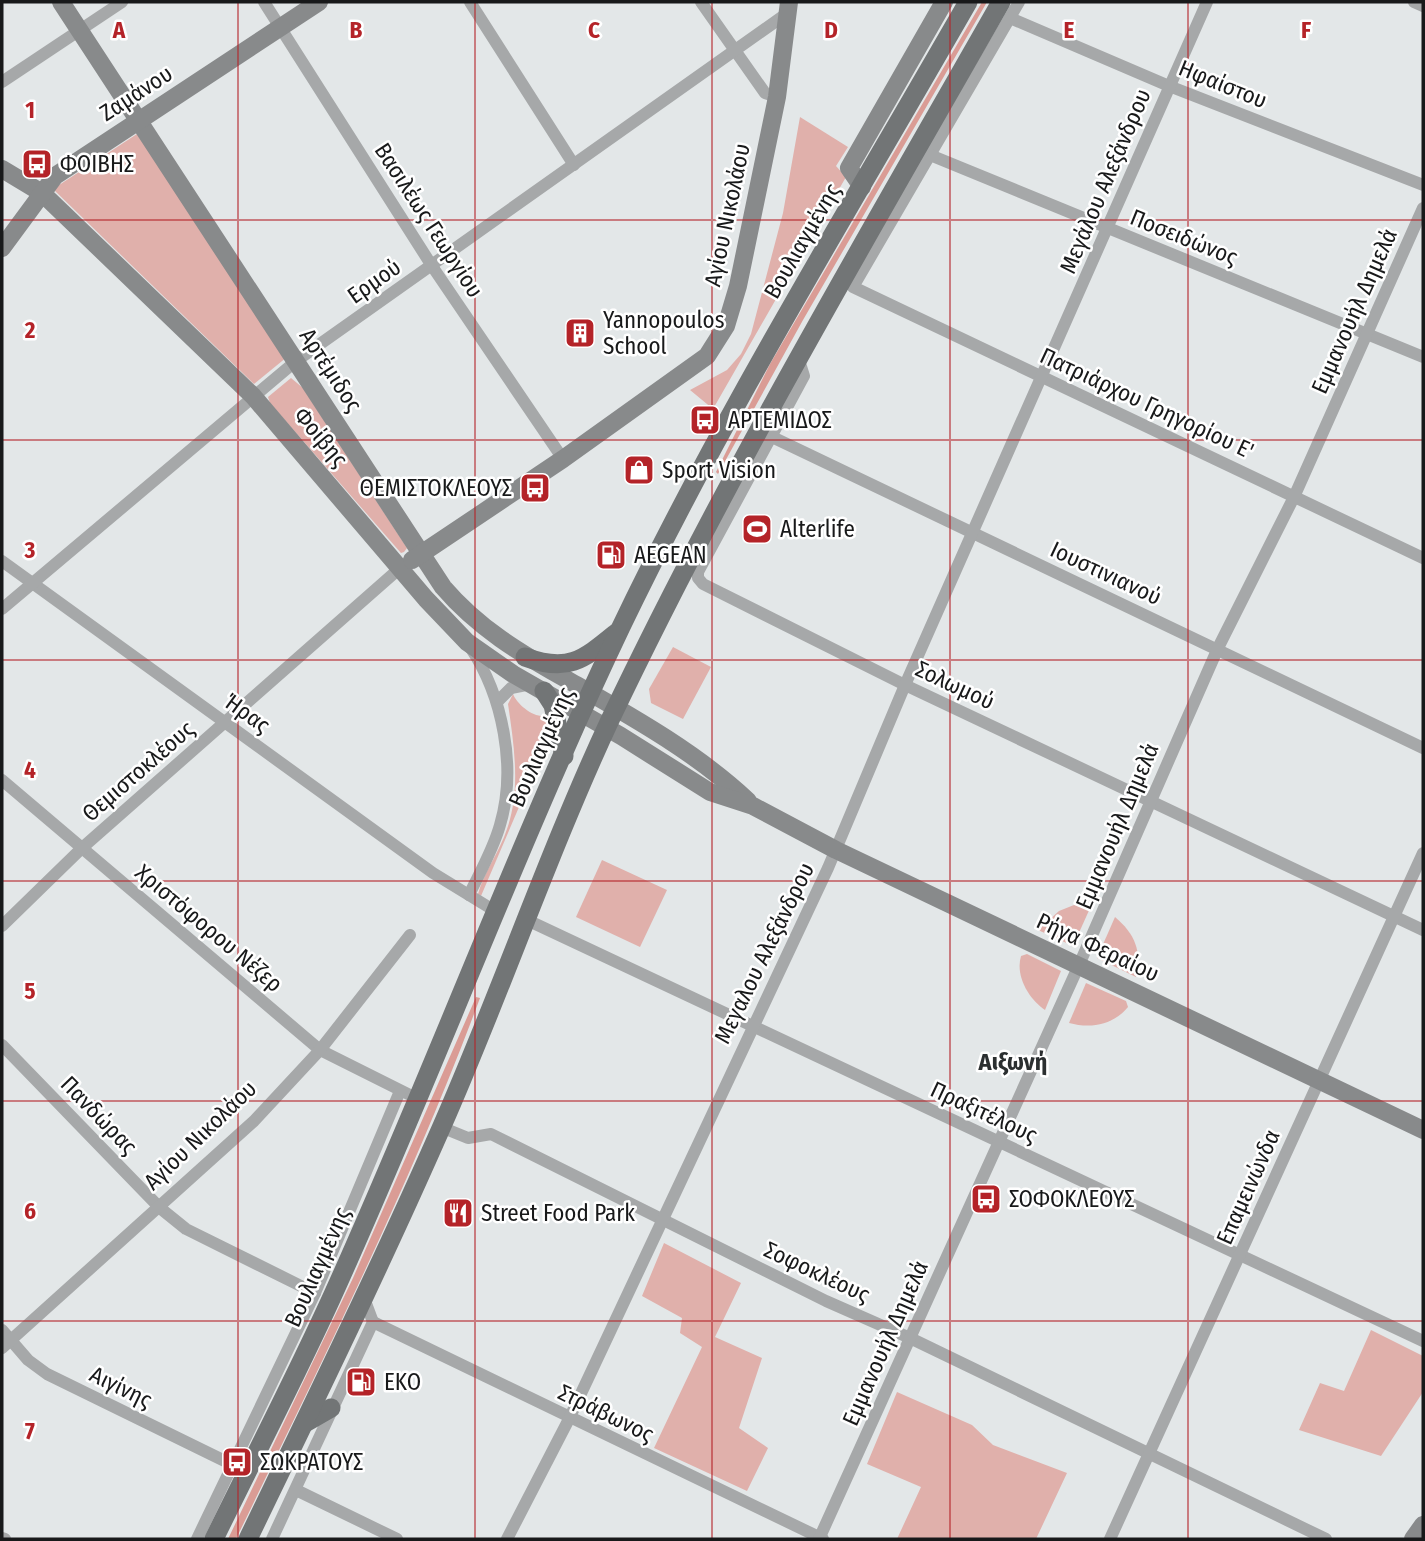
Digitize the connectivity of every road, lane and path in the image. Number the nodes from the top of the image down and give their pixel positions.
1 (61, 2) edge
2 (122, 2) edge
3 (264, 2) edge
4 (319, 2) edge
5 (470, 2) edge
6 (701, 2) edge
7 (944, 2) edge
8 (968, 2) edge
9 (1019, 2) edge
10 (1206, 2) edge
11 (1413, 2) edge
12 (1423, 6) edge
13 (789, 7) edge
14 (1005, 10) edge
15 (280, 27) junction
16 (79, 30) junction
17 (733, 51) junction
18 (2, 82) edge
19 (1169, 86) junction
20 (777, 97) junction
21 (139, 121) junction
22 (937, 129) junction
23 (930, 155) junction
24 (574, 165) junction
25 (2, 169) edge
26 (1423, 185) edge
27 (862, 187) junction
28 (42, 193) junction
29 (1423, 208) edge
30 (1108, 229) junction
31 (2, 248) edge
32 (432, 266) junction
33 (1366, 334) junction
34 (798, 356) junction
35 (1423, 357) edge
36 (296, 361) junction
37 (1043, 377) junction
38 (253, 396) junction
39 (770, 436) junction
40 (563, 459) junction
41 (1294, 496) junction
42 (972, 534) junction
43 (717, 536) junction
44 (422, 553) junction
45 (1423, 558) edge
46 (2, 561) edge
47 (688, 561) junction
48 (400, 568) junction
49 (31, 584) junction
50 (2, 609) edge
51 (620, 630) junction
52 (467, 642) junction
53 (1218, 648) junction
54 (525, 657) junction
55 (905, 685) junction
56 (538, 687) junction
57 (591, 694) junction
58 (497, 702) junction
59 (616, 709) junction
60 (583, 713) junction
61 (225, 722) junction
62 (607, 728) junction
63 (1423, 748) edge
64 (564, 757) junction
65 (2, 780) edge
66 (1150, 799) junction
67 (753, 806) junction
68 (82, 848) junction
69 (836, 850) junction
70 (1423, 853) edge
71 (469, 895) junction
72 (495, 911) junction
73 (1395, 915) junction
74 (527, 920) junction
75 (2, 926) edge
76 (1423, 930) edge
77 (410, 935) dead end
78 (1079, 965) junction
79 (752, 1026) junction
80 (2, 1045) edge
81 (320, 1049) junction
82 (1320, 1080) junction
83 (409, 1095) junction
84 (442, 1127) junction
85 (1423, 1130) edge
86 (999, 1142) junction
87 (160, 1208) junction
88 (661, 1220) junction
89 (1240, 1255) junction
90 (315, 1293) junction
91 (364, 1298) junction
92 (373, 1322) junction
93 (2, 1330) edge
94 (910, 1338) junction
95 (1423, 1342) edge
96 (6, 1345) edge
97 (331, 1408) junction
98 (569, 1419) junction
99 (305, 1423) junction
100 (1149, 1454) junction
101 (233, 1465) junction
102 (296, 1490) junction
103 (1423, 1525) edge
104 (197, 1539) edge
105 (214, 1539) edge
106 (248, 1539) edge
107 (272, 1539) edge
108 (397, 1539) edge
109 (507, 1539) edge
110 (821, 1539) edge
111 (1110, 1539) edge
112 (1326, 1539) edge
113 (1413, 1539) edge

1 - 16 street, Αρτέμιδος
2 - 16 street
3 - 15 street, Βασιλέως Γεωργίου
4 - 15 street, Ζαμάνου
5 - 24 street
6 - 17 street
7 - 27 street
8 - 27 main road, Βουλιαγμένης
9 - 14 street
10 - 19 street, Μεγάλου Αλεξάνδρου
11 - 12 street
13 - 17 street, Ερμού
13 - 20 street, Αγίου Νικολάου
14 - 19 street, Ηφαίστου
14 - 22 main road
15 - 21 street, Ζαμάνου
15 - 32 street, Βασιλέως Γεωργίου
16 - 18 street
16 - 21 street, Αρτέμιδος
17 - 20 street
17 - 24 street, Ερμού
19 - 26 street, Ηφαίστου
19 - 30 street, Μεγάλου Αλεξάνδρου
20 - 40 street, Αγίου Νικολάου
21 - 28 street, Ζαμάνου
21 - 36 street, Αρτέμιδος
22 - 23 street
22 - 34 main road
23 - 30 street, Ποσειδώνος
23 - 37 street, Πατριάρχου Γρηγορίου E'
24 - 32 street, Ερμού
25 - 28 street, Φοίβης
27 - 51 main road, Βουλιαγμένης
28 - 31 street, Ζαμάνου
28 - 38 street, Φοίβης
29 - 33 street, Εμμανουήλ Δημελά
30 - 33 street, Ποσειδώνος
30 - 37 street, Μεγάλου Αλεξάνδρου
32 - 36 street, Ερμού
32 - 40 street, Βασιλέως Γεωργίου
33 - 35 street, Ποσειδώνος
33 - 41 street, Εμμανουήλ Δημελά
34 - 39 street, Σολωμού
34 - 47 main road
36 - 38 street, Ερμού
36 - 44 street, Αρτέμιδος
37 - 41 street, Πατριάρχου Γρηγορίου E'
37 - 42 street, Μεγαλου Αλεξάνδρου
38 - 48 street, Φοίβης
38 - 49 street, Ερμού
39 - 42 street, Ιουστινιανού
39 - 43 street, Σολωμού
40 - 44 street, Αγίου Νικολάου
41 - 45 street, Πατριάρχου Γρηγορίου E'
41 - 53 street, Εμμανουήλ Δημελά
42 - 53 street, Ιουστινιανού
42 - 55 street, Μεγαλου Αλεξάνδρου
43 - 47 main road
43 - 55 street, Σολωμού
44 - 48 street, Αγίου Νικολάου
44 - 54 street, Αρτέμιδος
46 - 49 street, Ήρας
47 - 59 main road
48 - 52 street, Φοίβης
48 - 61 street, Θεμιστοκλέους
49 - 50 street, Ερμού
49 - 61 street, Ήρας
51 - 54 main road
51 - 57 main road, Βουλιαγμένης
52 - 56 street, Φοίβης
52 - 58 street
53 - 63 street, Ιουστινιανού
53 - 66 street, Εμμανουήλ Δημελά
54 - 57 street, Αρτέμιδος
55 - 66 street, Σολωμού
55 - 69 street, Μεγαλου Αλεξάνδρου
56 - 58 street
56 - 60 street, Φοίβης
56 - 64 main road
57 - 59 street, Αρτέμιδος
57 - 60 main road, Βουλιαγμένης
58 - 71 street
59 - 62 main road
59 - 67 street, Ρήγα Φεραίου
60 - 62 street, Φοίβης
60 - 64 main road, Βουλιαγμένης
61 - 68 street, Θεμιστοκλέους
61 - 71 street, Ήρας
62 - 67 street, Ρήγα Φεραίου
62 - 74 main road
64 - 72 main road, Βουλιαγμένης
65 - 68 street, Χριστόφορου Νέζερ
66 - 73 street, Σολωμού
66 - 78 street, Εμμανουήλ Δημελά
67 - 69 street, Ρήγα Φεραίου
68 - 75 street, Θεμιστοκλέους
68 - 81 street, Χριστόφορου Νέζερ
69 - 78 street, Ρήγα Φεραίου
69 - 79 street, Μεγαλου Αλεξάνδρου
70 - 73 street, Επαμεινώνδα
71 - 72 street, Ήρας
72 - 83 main road, Βουλιαγμένης
73 - 76 street, Σολωμού
73 - 82 street, Επαμεινώνδα
74 - 79 street, Πραξιτέλους
74 - 84 main road
77 - 81 street, Αγίου Νικολάου
78 - 82 street, Ρήγα Φεραίου
78 - 86 street, Εμμανουήλ Δημελά
79 - 86 street, Πραξιτέλους
79 - 88 street, Μεγαλου Αλεξάνδρου
80 - 87 street, Πανδώρας
81 - 83 street, Χριστόφορου Νέζερ
81 - 87 street, Αγίου Νικολάου
82 - 85 street, Ρήγα Φεραίου
82 - 89 street, Επαμεινώνδα
83 - 90 street
83 - 105 main road, Βουλιαγμένης
84 - 88 street, Σοφοκλέους
84 - 91 main road
86 - 89 street, Πραξιτέλους
86 - 94 street, Εμμανουήλ Δημελά
87 - 90 street, Πανδώρας
87 - 96 street, Αγίου Νικολάου
88 - 94 street, Σοφοκλέους
88 - 98 street, Μεγαλου Αλεξάνδρου
89 - 95 street, Πραξιτέλους
89 - 100 street, Επαμεινώνδα
90 - 101 street
91 - 92 street
91 - 99 main road
92 - 97 street
92 - 98 street, Στράβωνος
93 - 96 street, Αιγίνης
94 - 100 street, Σοφοκλέους
94 - 110 street, Εμμανουήλ Δημελά
96 - 101 street, Αιγίνης
97 - 99 main road
97 - 102 street
98 - 109 street, Μεγαλου Αλεξάνδρου
98 - 110 street, Στράβωνος
99 - 106 main road
100 - 111 street, Επαμεινώνδα
100 - 112 street, Σοφοκλέους
101 - 104 street
102 - 107 street
102 - 108 street
103 - 113 street

